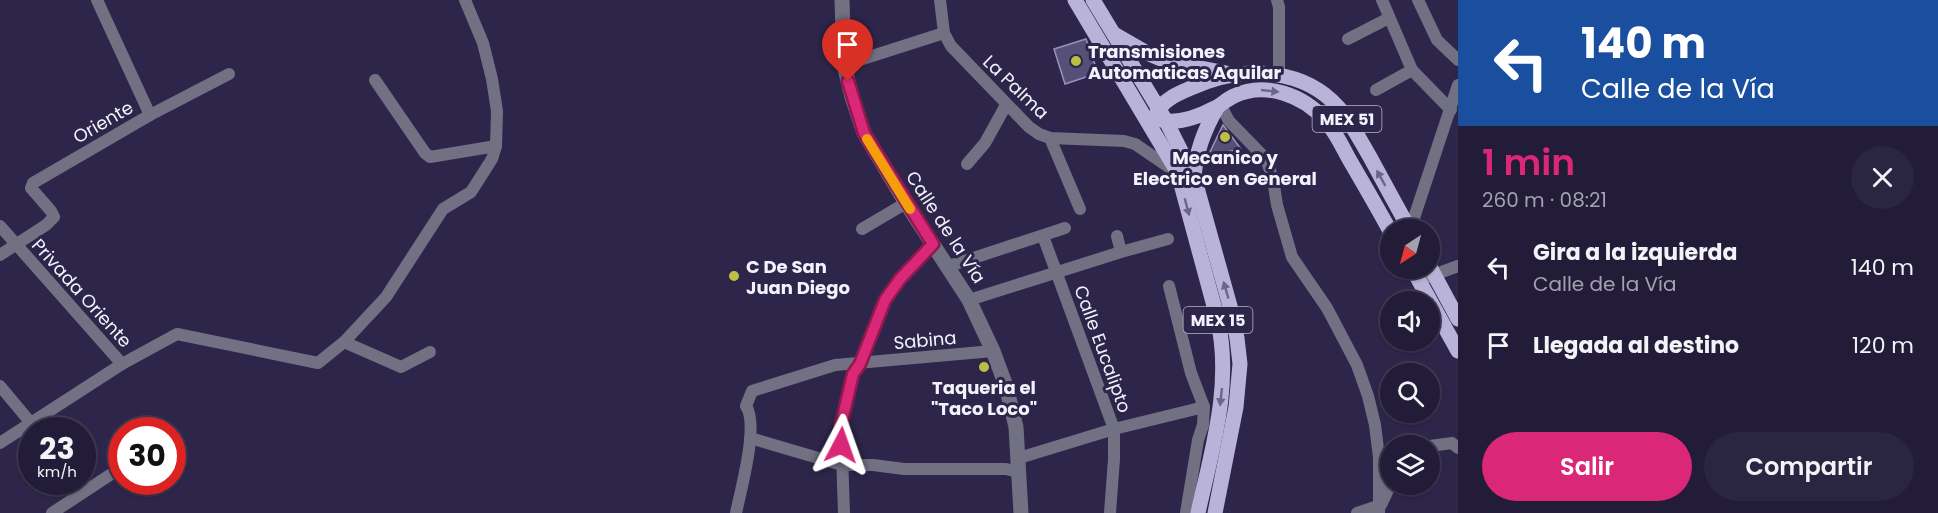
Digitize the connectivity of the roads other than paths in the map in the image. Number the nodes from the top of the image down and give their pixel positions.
1 (97, 0) edge
2 (465, 0) edge
3 (842, 0) edge
4 (940, 0) edge
5 (1075, 0) edge
6 (1093, 0) edge
7 (1382, 0) edge
8 (1418, 0) edge
9 (1282, 2) edge
10 (1389, 18) junction
11 (944, 33) junction
12 (1111, 33) junction
13 (1348, 39) dead end
14 (1458, 60) edge
15 (844, 65) junction
16 (1412, 70) junction
17 (229, 74) dead end
18 (1235, 74) junction
19 (1279, 75) junction
20 (375, 80) dead end
21 (1458, 85) edge
22 (1376, 90) dead end
23 (1006, 105) junction
24 (1218, 106) junction
25 (1451, 110) junction
26 (1141, 111) junction
27 (150, 115) junction
28 (1160, 116) junction
29 (1155, 135) junction
30 (1050, 138) junction
31 (496, 146) junction
32 (967, 164) dead end
33 (1178, 173) junction
34 (1194, 177) junction
35 (906, 203) junction
36 (1080, 208) dead end
37 (1383, 219) edge
38 (1404, 219) edge
39 (1414, 219) edge
40 (0, 226) edge
41 (1065, 228) dead end
42 (862, 229) dead end
43 (1043, 236) junction
44 (1116, 236) dead end
45 (1168, 239) dead end
46 (933, 244) junction
47 (15, 245) junction
48 (1121, 252) junction
49 (0, 255) edge
50 (949, 266) junction
51 (1458, 266) edge
52 (1440, 269) edge
53 (1056, 272) junction
54 (1418, 279) edge
55 (1436, 279) edge
56 (1169, 286) dead end
57 (969, 300) junction
58 (1458, 319) edge
59 (344, 342) junction
60 (993, 351) junction
61 (1458, 351) edge
62 (430, 352) dead end
63 (122, 364) junction
64 (860, 364) junction
65 (0, 386) edge
66 (1204, 407) junction
67 (26, 417) edge
68 (40, 417) edge
69 (1114, 429) junction
70 (18, 431) edge
71 (750, 438) junction
72 (1205, 442) junction
73 (0, 443) edge
74 (842, 465) junction
75 (1019, 465) junction
76 (108, 476) edge
77 (1386, 495) edge
78 (1380, 509) edge
79 (52, 513) edge
80 (736, 513) edge
81 (844, 513) edge
82 (1021, 513) edge
83 (1110, 513) edge
84 (1186, 513) edge
85 (1198, 513) edge
86 (1215, 513) edge
87 (1357, 513) edge

1 - 27 street
2 - 31 street
3 - 15 street, Calle de la Vía
4 - 11 street
5 - 26 main road, MEX 15
6 - 12 main road, MEX 15
7 - 10 street
8 - 14 street
9 - 19 street
10 - 13 street
10 - 16 street
11 - 15 street
11 - 23 street, La Palma
12 - 18 main road
12 - 28 main road, MEX 15
15 - 35 street, Calle de la Vía
16 - 22 street
16 - 25 street
17 - 27 street, Oriente
18 - 19 main road, MEX 51
18 - 28 main road, MEX 51
38 -> 19 main road, MEX 51
20 - 31 street
21 - 25 street
23 - 30 street, La Palma
23 - 32 street
24 - 28 main road, MEX 51
24 - 34 main road
24 -> 37 main road, MEX 51
24 - 78 street
25 - 39 street
26 - 28 main road
26 - 29 main road, MEX 15
27 - 47 street, Oriente
28 - 29 main road
28 - 34 main road, MEX 15
29 - 33 main road, MEX 15
30 - 33 street, La Palma
30 - 36 street
31 - 59 street
33 -> 72 main road, MEX 15
86 -> 34 main road, MEX 15
35 - 42 street
35 - 46 street, Calle de la Vía
40 - 47 street, Privada Oriente
41 - 43 street
43 - 50 street
43 - 53 street, Calle Eucalipto
44 - 48 street
45 - 48 street
46 - 50 street, Calle de la Vía
46 - 64 street
47 - 49 street
47 - 63 street, Privada Oriente
48 - 53 street
50 - 57 street, Calle de la Vía
51 - 52 street
53 - 57 street
53 - 69 street, Calle Eucalipto
54 - 61 main road
55 - 58 main road
56 - 66 street
57 - 60 street, Calle de la Vía
59 - 62 street
59 - 63 street
60 - 64 street, Sabina
60 - 75 street, Calle de la Vía
63 - 68 street
64 - 71 street, Sabina
64 - 74 street
65 - 67 street
66 - 69 street
66 - 72 street
69 - 75 street
69 - 83 street, Calle Eucalipto
70 - 73 street
71 - 74 street
71 - 80 street
72 - 84 street
72 - 85 main road, MEX 15
74 - 75 street
74 - 81 street
75 - 82 street, Calle de la Vía
76 - 79 street
77 - 78 street
78 - 87 street

